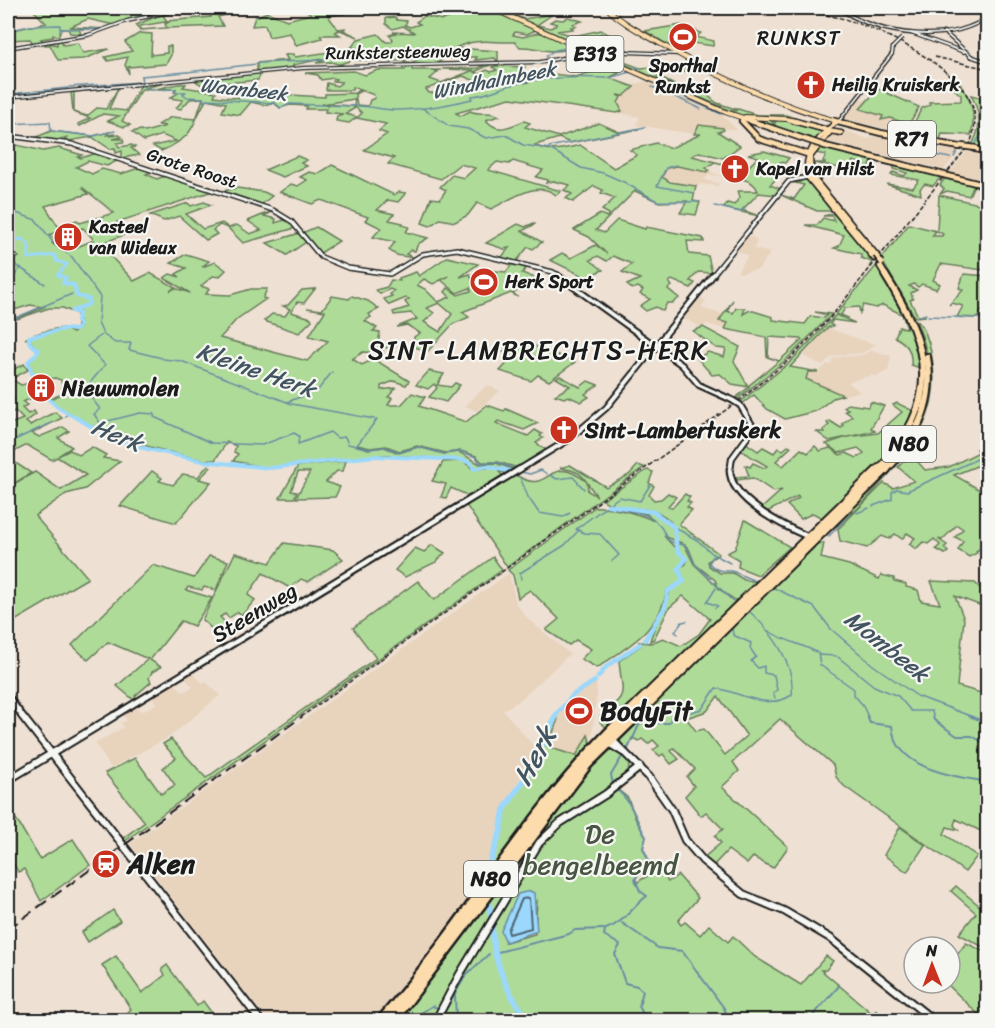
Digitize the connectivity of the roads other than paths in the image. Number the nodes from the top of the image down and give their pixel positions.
1 (188, 8) edge
2 (493, 8) edge
3 (608, 8) edge
4 (844, 8) edge
5 (987, 16) edge
6 (944, 32) junction
7 (909, 33) junction
8 (8, 48) edge
9 (964, 52) junction
10 (680, 54) junction
11 (987, 62) edge
12 (8, 97) edge
13 (718, 109) junction
14 (729, 112) junction
15 (834, 125) junction
16 (819, 129) junction
17 (788, 133) junction
18 (841, 133) dead end
19 (874, 133) junction
20 (8, 136) edge
21 (768, 142) junction
22 (960, 147) junction
23 (792, 150) junction
24 (987, 150) edge
25 (808, 153) junction
26 (792, 156) dead end
27 (808, 177) junction
28 (820, 177) dead end
29 (987, 184) edge
30 (655, 347) junction
31 (798, 532) junction
32 (812, 539) junction
33 (8, 696) edge
34 (619, 730) junction
35 (609, 742) junction
36 (51, 754) junction
37 (636, 763) junction
38 (8, 780) edge
39 (260, 1020) edge
40 (382, 1020) edge
41 (393, 1020) edge
42 (436, 1020) edge
43 (933, 1020) edge

1 - 8 street
2 - 13 highway, E313
2 - 14 highway, E313
3 - 10 highway, R71
4 - 7 street
5 - 6 street
6 - 7 street
6 - 9 street
7 - 9 street
7 - 15 street, bridge
9 - 11 street
10 - 12 street, Runkstersteenweg, bridge
10 - 15 highway, R71
13 - 17 highway, E313
13 - 21 highway
14 - 16 highway
14 - 17 highway, E313
15 - 16 highway
15 - 16 highway
15 - 18 main road
15 - 19 highway, R71
15 - 19 highway, R71
15 - 25 main road
15 - 25 main road
16 - 17 highway
17 - 21 highway
17 - 29 highway, E313, bridge
19 - 22 highway, R71
19 - 22 highway, R71
20 - 30 street, Grote Roost
21 - 23 highway
21 - 25 highway
22 - 24 highway, R71, bridge
23 - 25 highway
23 - 26 highway
25 - 27 main road
27 - 28 main road
27 - 30 street, Steenweg
27 - 32 highway, N80, bridge
30 - 31 street, Grote Roost, bridge
30 - 36 street, Steenweg
31 - 32 street
31 - 32 street
32 - 34 highway, N80
32 - 35 highway, N80
33 - 36 street
34 - 35 highway, N80
34 - 35 street
35 - 37 street
35 - 40 highway, N80
35 - 41 highway, N80
36 - 38 street, Steenweg
36 - 39 street
37 - 42 street
37 - 43 street

